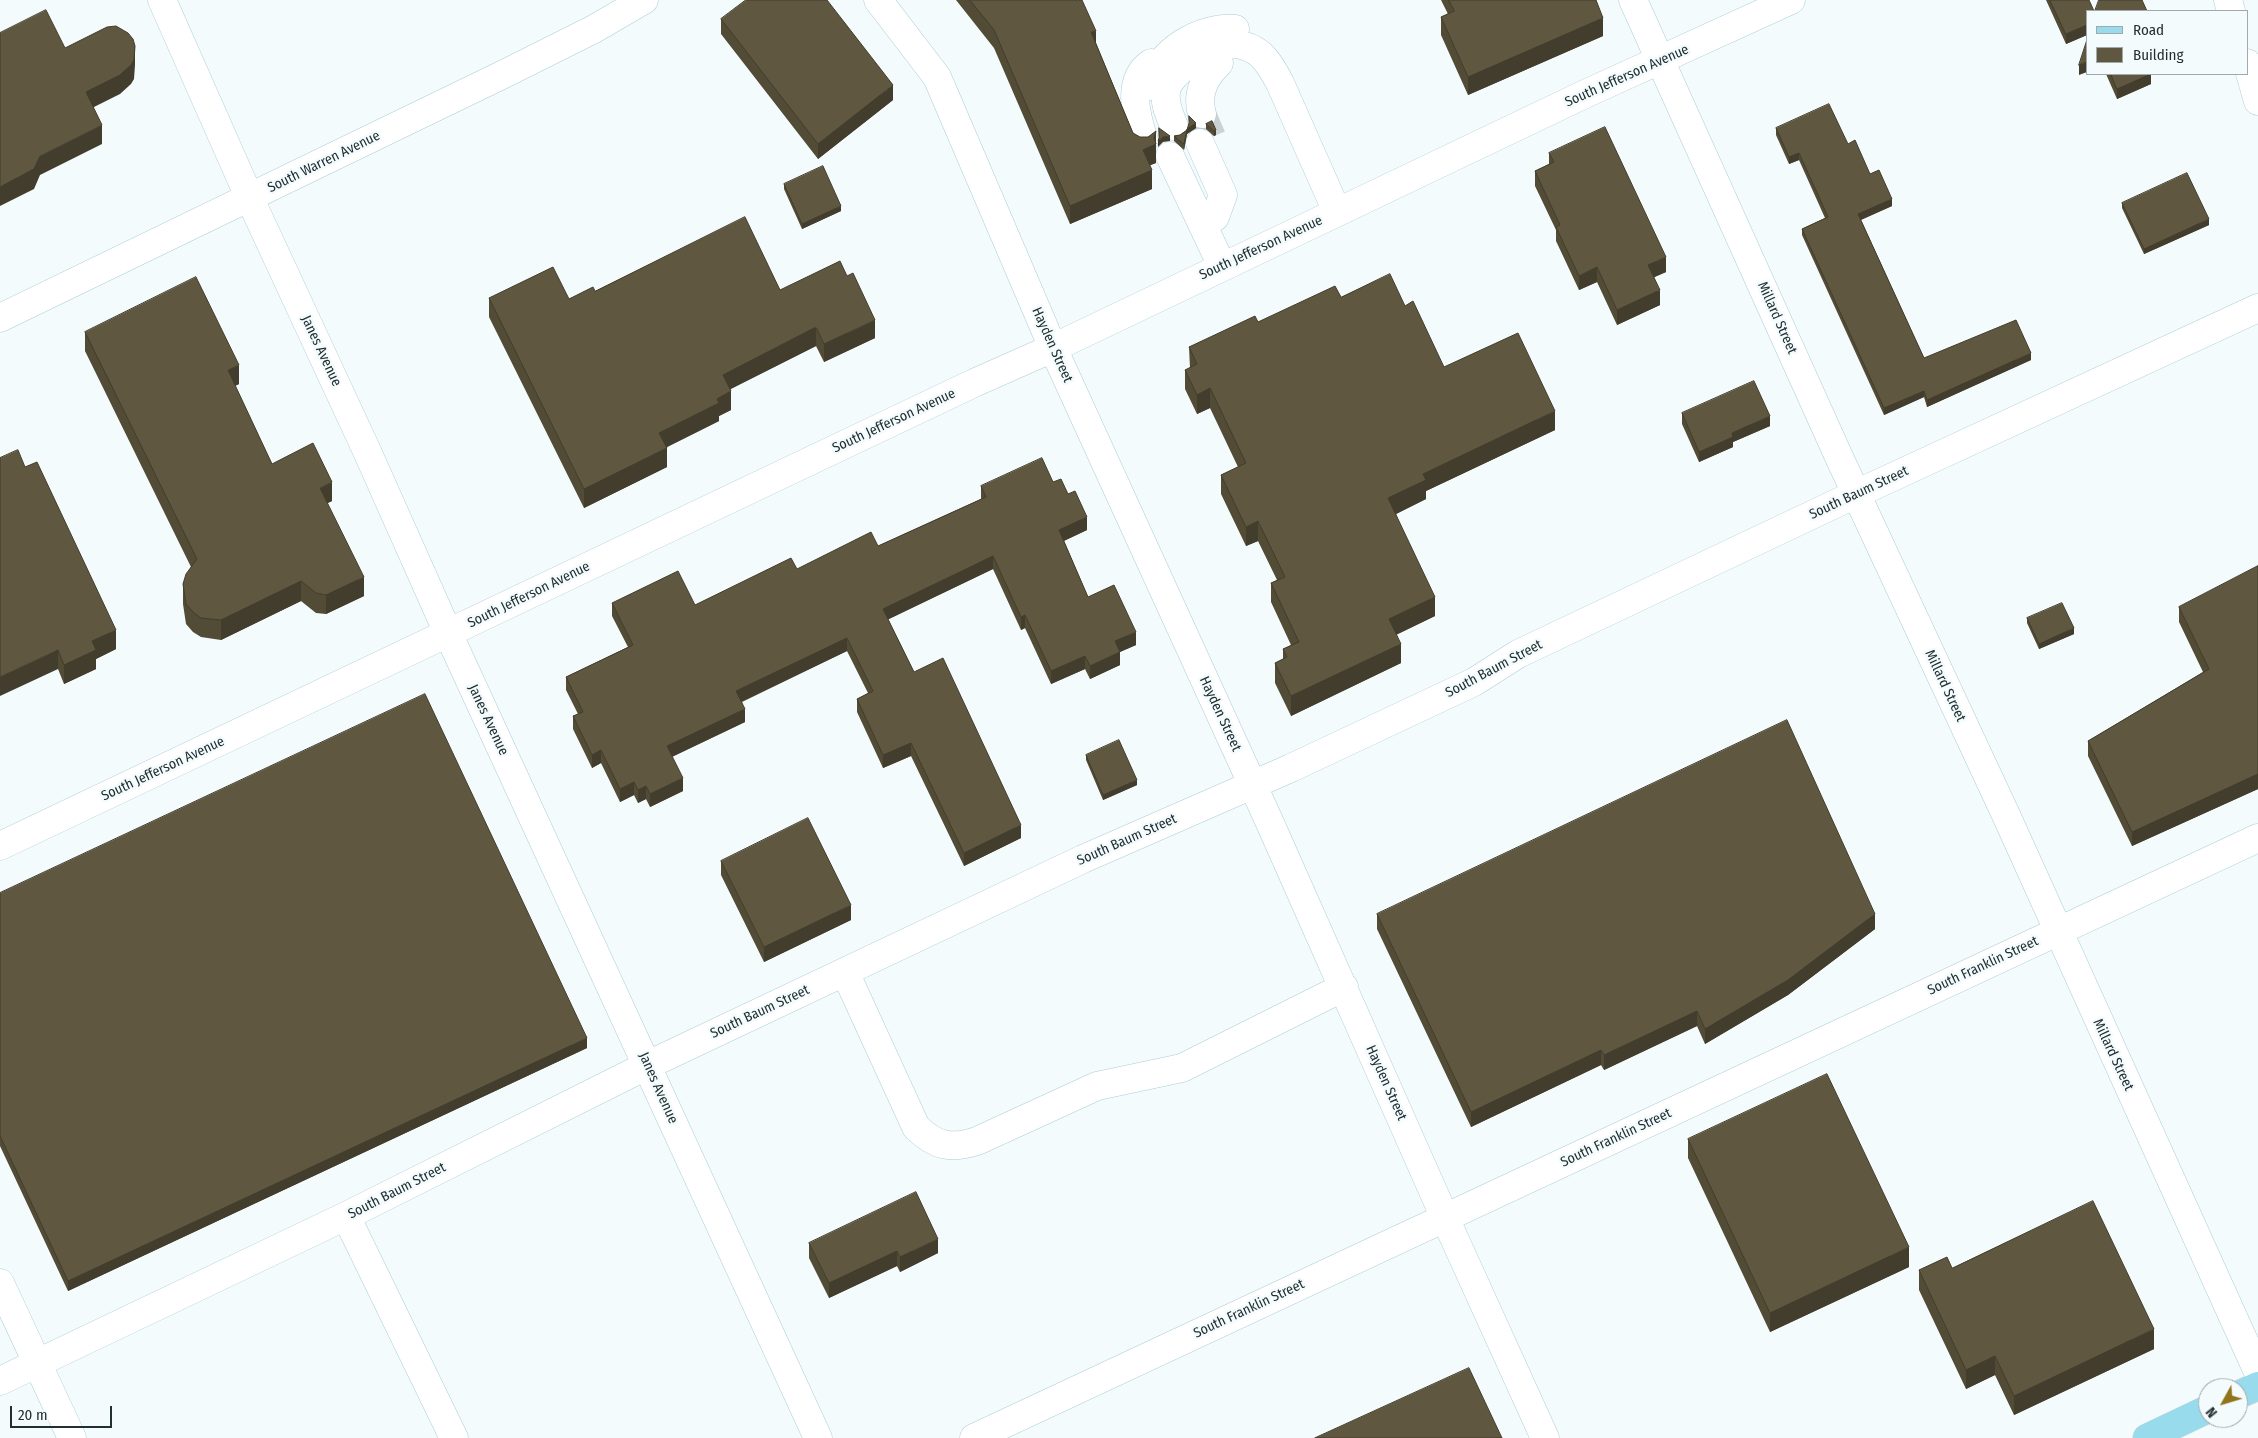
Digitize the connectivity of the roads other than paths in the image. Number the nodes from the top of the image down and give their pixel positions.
1 (162, 0) edge
2 (644, 0) edge
3 (878, 0) edge
4 (1633, 0) edge
5 (1791, 0) edge
6 (1660, 61) junction
7 (2248, 66) edge
8 (1274, 73) junction
9 (2258, 101) edge
10 (1179, 138) junction
11 (250, 198) junction
12 (1337, 212) junction
13 (1228, 263) junction
14 (2258, 308) edge
15 (0, 318) edge
16 (1053, 348) junction
17 (1856, 494) junction
18 (448, 633) junction
19 (1253, 786) junction
20 (2258, 838) edge
21 (0, 846) edge
22 (2057, 931) junction
23 (845, 972) junction
24 (1344, 987) junction
25 (648, 1065) junction
26 (346, 1216) junction
27 (1445, 1218) junction
28 (0, 1283) edge
29 (38, 1364) junction
30 (2258, 1372) edge
31 (0, 1381) edge
32 (2198, 1414) edge
33 (72, 1438) edge
34 (454, 1438) edge
35 (818, 1438) edge
36 (974, 1438) edge
37 (1545, 1438) edge
38 (2147, 1438) edge

1 - 11 street, Janes Avenue
2 - 11 street, South Warren Avenue
3 - 16 street, Hayden Street
4 - 6 street, Millard Street
5 - 6 street, South Jefferson Avenue
6 - 12 street, South Jefferson Avenue
6 - 17 street, Millard Street
7 - 9 street
8 - 10 street
8 - 10 street
8 - 10 street
8 - 12 street
10 - 13 street
11 - 15 street, South Warren Avenue
11 - 18 street, Janes Avenue
12 - 13 street, South Jefferson Avenue
13 - 16 street, South Jefferson Avenue
14 - 17 street, South Baum Street
16 - 18 street, South Jefferson Avenue
16 - 19 street, Hayden Street
17 - 19 street, South Baum Street
17 - 22 street, Millard Street
18 - 21 street, South Jefferson Avenue
18 - 25 street, Janes Avenue
19 - 23 street, South Baum Street
19 - 24 street, Hayden Street
20 - 22 street, South Franklin Street
22 - 27 street, South Franklin Street
22 - 30 street, Millard Street
23 - 24 street
23 - 25 street, South Baum Street
24 - 27 street, Hayden Street
25 - 26 street, South Baum Street
25 - 35 street, Janes Avenue
26 - 29 street, South Baum Street
26 - 34 street
27 - 36 street, South Franklin Street
27 - 37 street, Hayden Street
28 - 29 street
29 - 31 street, South Baum Street
29 - 33 street
32 - 38 main road

